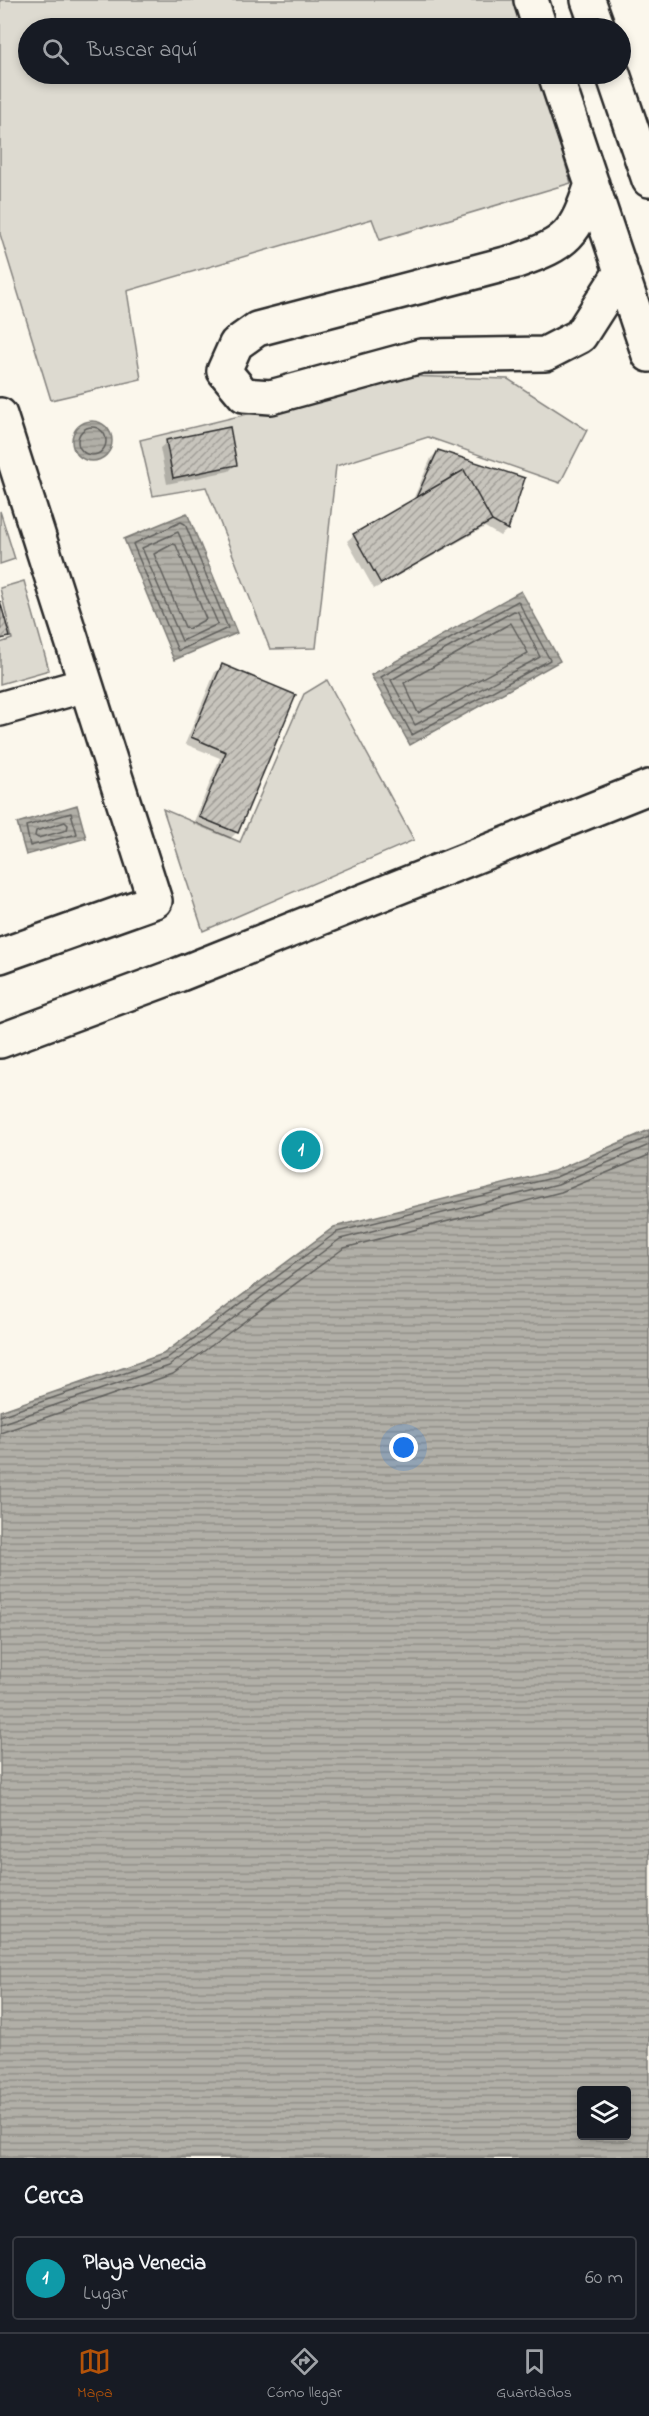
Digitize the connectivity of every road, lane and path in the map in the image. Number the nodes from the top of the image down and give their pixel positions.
1 (531, 0) edge
2 (588, 0) edge
3 (537, 18) edge
4 (594, 18) edge
5 (558, 84) edge
6 (616, 84) edge
7 (649, 180) edge
8 (592, 184) junction
9 (621, 272) junction
10 (649, 355) edge
11 (0, 415) edge
12 (85, 685) junction
13 (0, 709) edge
14 (649, 787) edge
15 (0, 956) edge
16 (0, 1041) edge

1 - 3 street
2 - 4 street
5 - 8 street
6 - 7 street
8 - 9 street
8 - 9 street
9 - 10 street
11 - 12 street
12 - 13 street
12 - 15 street
14 - 16 street

